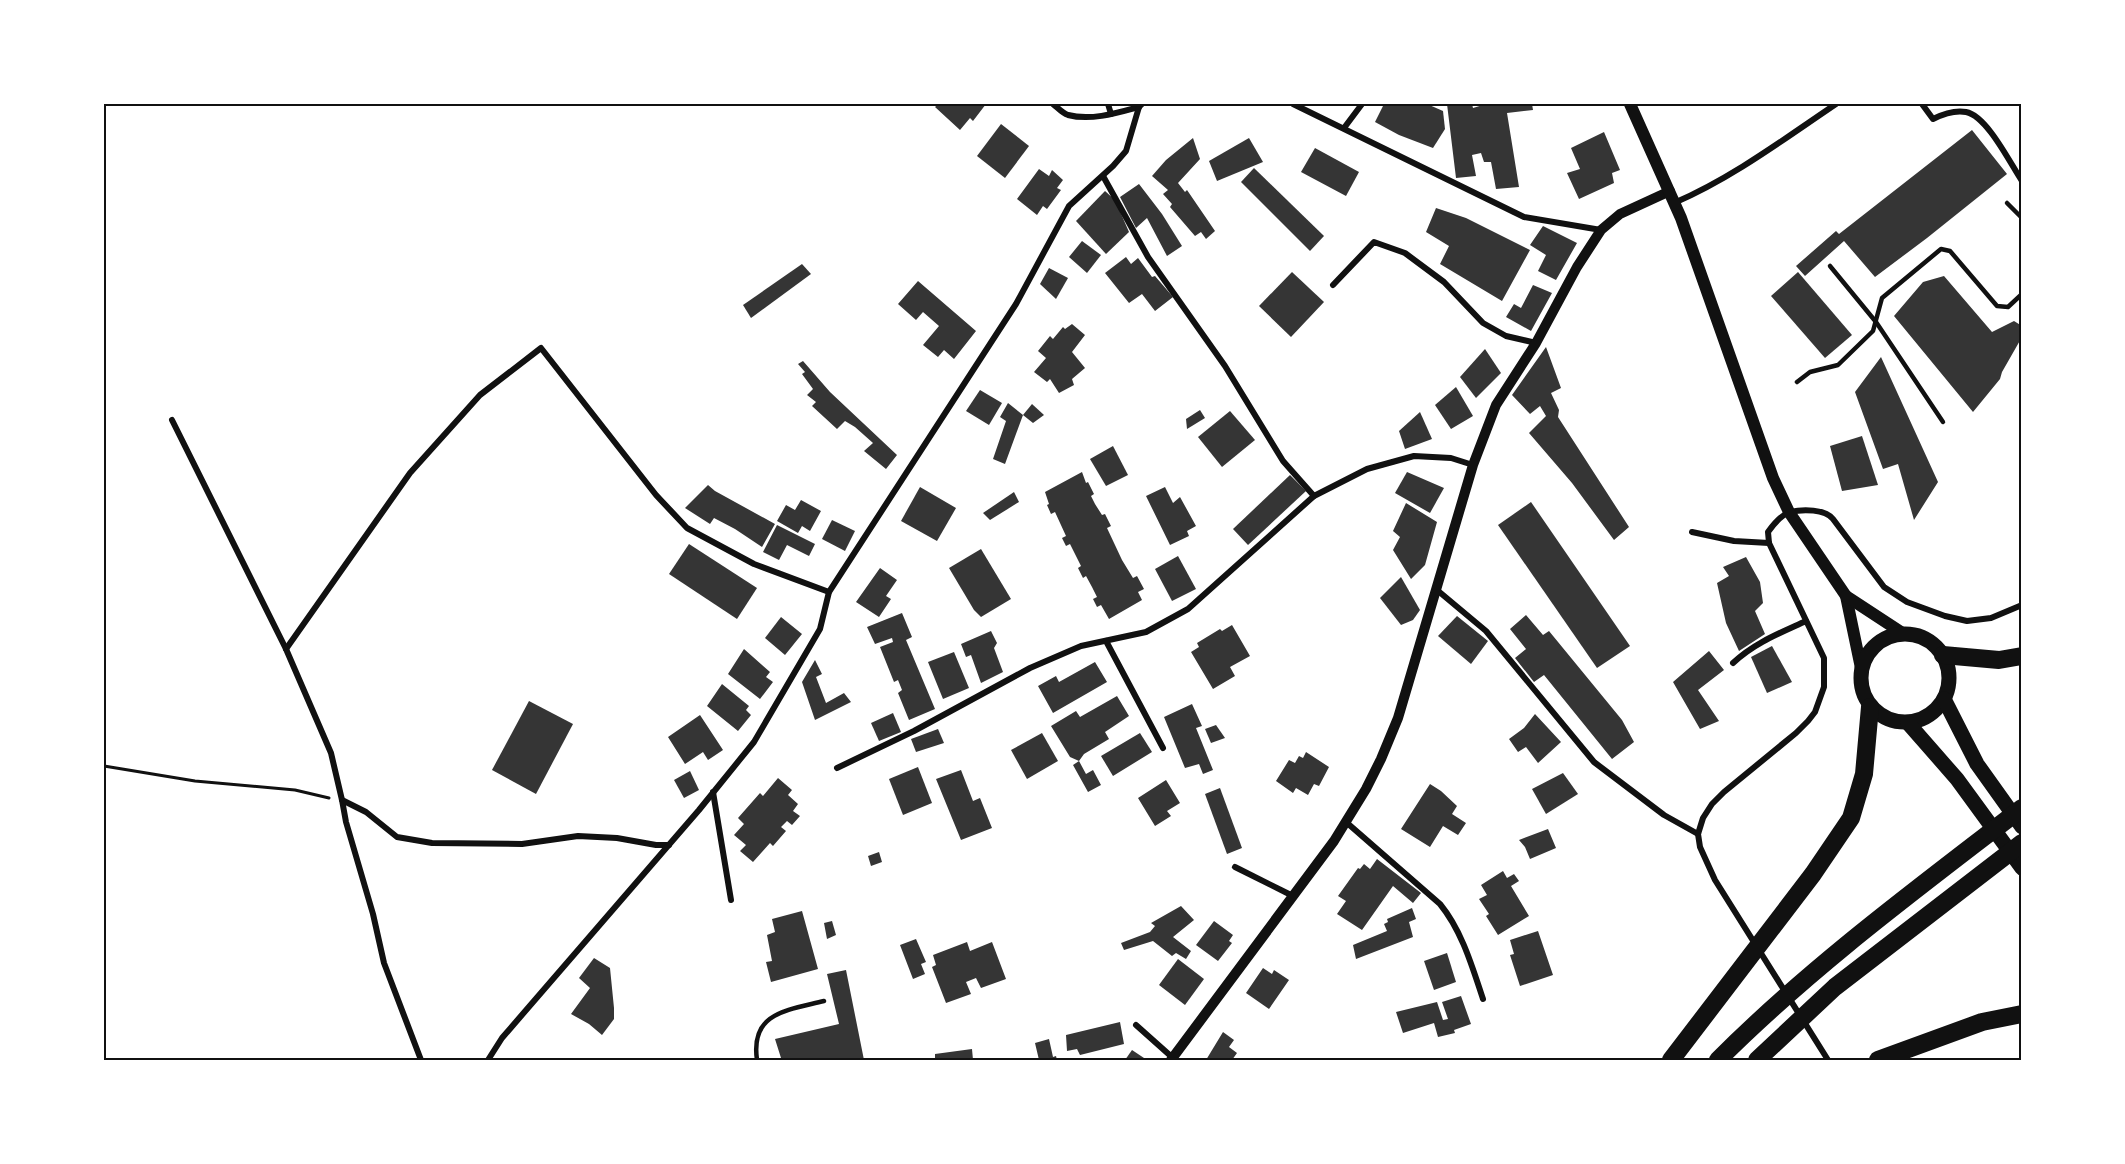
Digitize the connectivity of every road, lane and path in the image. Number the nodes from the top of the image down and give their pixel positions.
1 (1053, 104) edge
2 (1108, 104) edge
3 (1293, 104) edge
4 (1362, 104) edge
5 (1630, 104) edge
6 (1836, 104) edge
7 (1923, 104) edge
8 (1140, 105) edge
9 (1111, 114) junction
10 (1344, 128) junction
11 (1103, 176) junction
12 (2022, 181) edge
13 (1672, 197) junction
14 (2007, 204) dead end
15 (2022, 218) edge
16 (1601, 230) junction
17 (1830, 266) dead end
18 (1333, 285) dead end
19 (2022, 294) edge
20 (1876, 322) junction
21 (1536, 343) junction
22 (1797, 382) dead end
23 (172, 420) dead end
24 (1943, 422) dead end
25 (1473, 465) junction
26 (1314, 496) junction
27 (1789, 512) junction
28 (1692, 532) dead end
29 (1769, 543) junction
30 (1437, 590) junction
31 (829, 592) junction
32 (1846, 596) junction
33 (2022, 605) edge
34 (1806, 621) junction
35 (1904, 634) junction
36 (1106, 640) junction
37 (286, 649) junction
38 (1943, 655) junction
39 (2022, 656) edge
40 (1733, 663) dead end
41 (1861, 668) junction
42 (1944, 699) junction
43 (1870, 707) junction
44 (1908, 723) junction
45 (1163, 748) dead end
46 (104, 766) edge
47 (837, 768) dead end
48 (714, 792) junction
49 (342, 800) junction
50 (2022, 808) edge
51 (1346, 822) junction
52 (2022, 827) edge
53 (1698, 834) junction
54 (2022, 843) edge
55 (669, 845) junction
56 (1235, 867) dead end
57 (2022, 868) edge
58 (1293, 896) junction
59 (731, 900) dead end
60 (1483, 999) dead end
61 (824, 1001) dead end
62 (2022, 1014) edge
63 (1136, 1025) dead end
64 (1172, 1059) edge
65 (421, 1060) edge
66 (488, 1060) edge
67 (757, 1060) edge
68 (1671, 1060) edge
69 (1718, 1060) edge
70 (1757, 1060) edge
71 (1828, 1060) edge
72 (1878, 1060) edge

1 - 9 street
2 - 9 street
3 - 10 street
4 - 10 street
5 - 13 main road
6 - 13 street
7 - 12 street
8 - 9 street
8 - 11 street
10 - 16 street
11 - 26 street
11 - 31 street
13 - 16 street
13 - 27 main road
14 - 15 lane
16 - 21 street
17 - 20 lane
18 - 21 street
19 - 20 lane
20 - 22 lane
20 - 24 lane
21 - 25 street
23 - 37 street
25 - 26 street
25 - 30 street
26 - 36 street
27 - 29 street
27 - 32 main road
27 - 33 street
28 - 29 street
29 - 34 street
30 - 51 street
30 - 53 street
31 - 37 street
31 - 48 street
32 - 35 main road
32 - 41 main road
34 - 40 street
34 - 53 street
35 - 38 main road
35 - 41 main road
36 - 45 street
36 - 47 street
37 - 49 street
38 - 39 highway
38 - 42 main road
41 - 43 main road
42 - 44 main road
42 - 52 main road
43 - 44 main road
43 - 68 highway
44 - 57 main road
46 - 49 path
48 - 55 street
48 - 59 street
49 - 55 street
49 - 65 street
50 - 69 highway
51 - 58 street
51 - 60 street
53 - 71 street
54 - 70 highway
55 - 66 street
56 - 58 street
58 - 64 street
61 - 67 lane
62 - 72 highway
63 - 64 street

